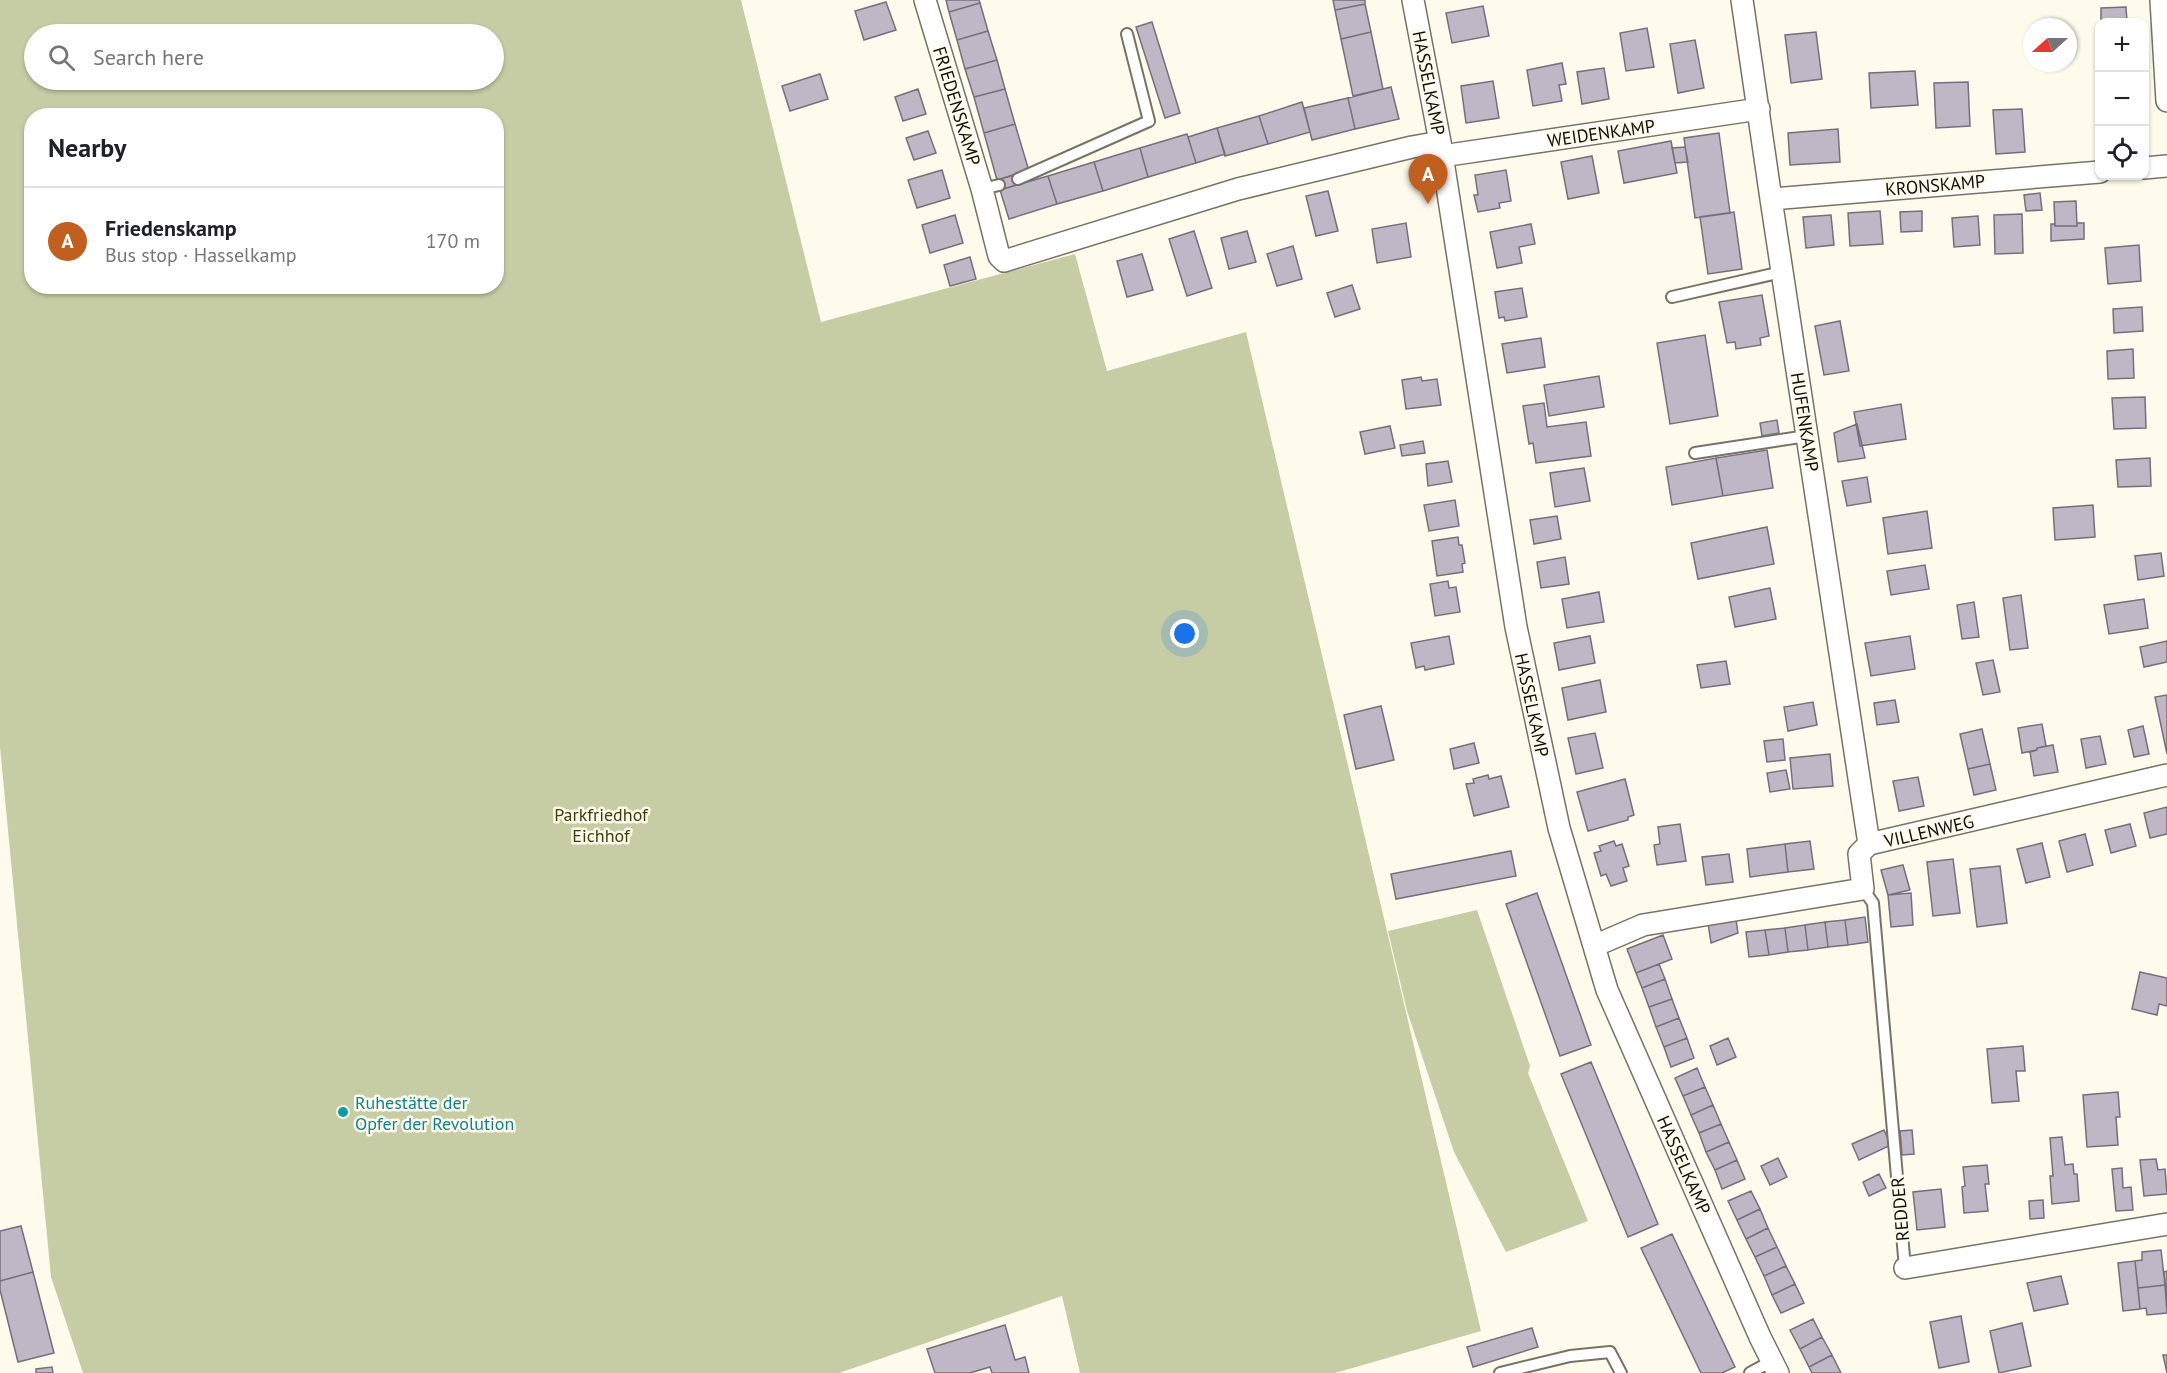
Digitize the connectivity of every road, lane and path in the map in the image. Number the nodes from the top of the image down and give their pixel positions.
1 (925, 0) edge
2 (1413, 0) edge
3 (1742, 0) edge
4 (2161, 0) edge
5 (1128, 34) dead end
6 (2167, 101) edge
7 (1759, 109) junction
8 (1441, 149) junction
9 (2167, 166) edge
10 (2149, 168) edge
11 (2095, 172) edge
12 (1018, 179) dead end
13 (1771, 199) junction
14 (1782, 272) junction
15 (1672, 297) dead end
16 (1807, 436) junction
17 (1695, 453) dead end
18 (2167, 775) edge
19 (1869, 844) junction
20 (1863, 890) junction
21 (1594, 946) junction
22 (2167, 1224) edge
23 (1905, 1268) joint
24 (1775, 1367) edge
25 (1500, 1373) edge
26 (1621, 1373) edge
27 (1750, 1373) edge

1 - 8 street, FRIEDENSKAMP
2 - 8 street, HASSELKAMP
3 - 7 street, HUFENKAMP
4 - 6 street
5 - 12 lane
7 - 8 street, WEIDENKAMP
7 - 13 street, HUFENKAMP
8 - 21 street, HASSELKAMP
9 - 10 street
11 - 13 street, KRONSKAMP
13 - 14 street, HUFENKAMP
14 - 15 lane
14 - 16 street, HUFENKAMP
16 - 17 lane
16 - 19 street, HUFENKAMP
18 - 19 street, VILLENWEG
19 - 20 street, VILLENWEG
20 - 21 street
20 - 23 lane, REDDER
21 - 24 street, HASSELKAMP
22 - 23 street, REDDER
24 - 27 lane
25 - 26 lane

